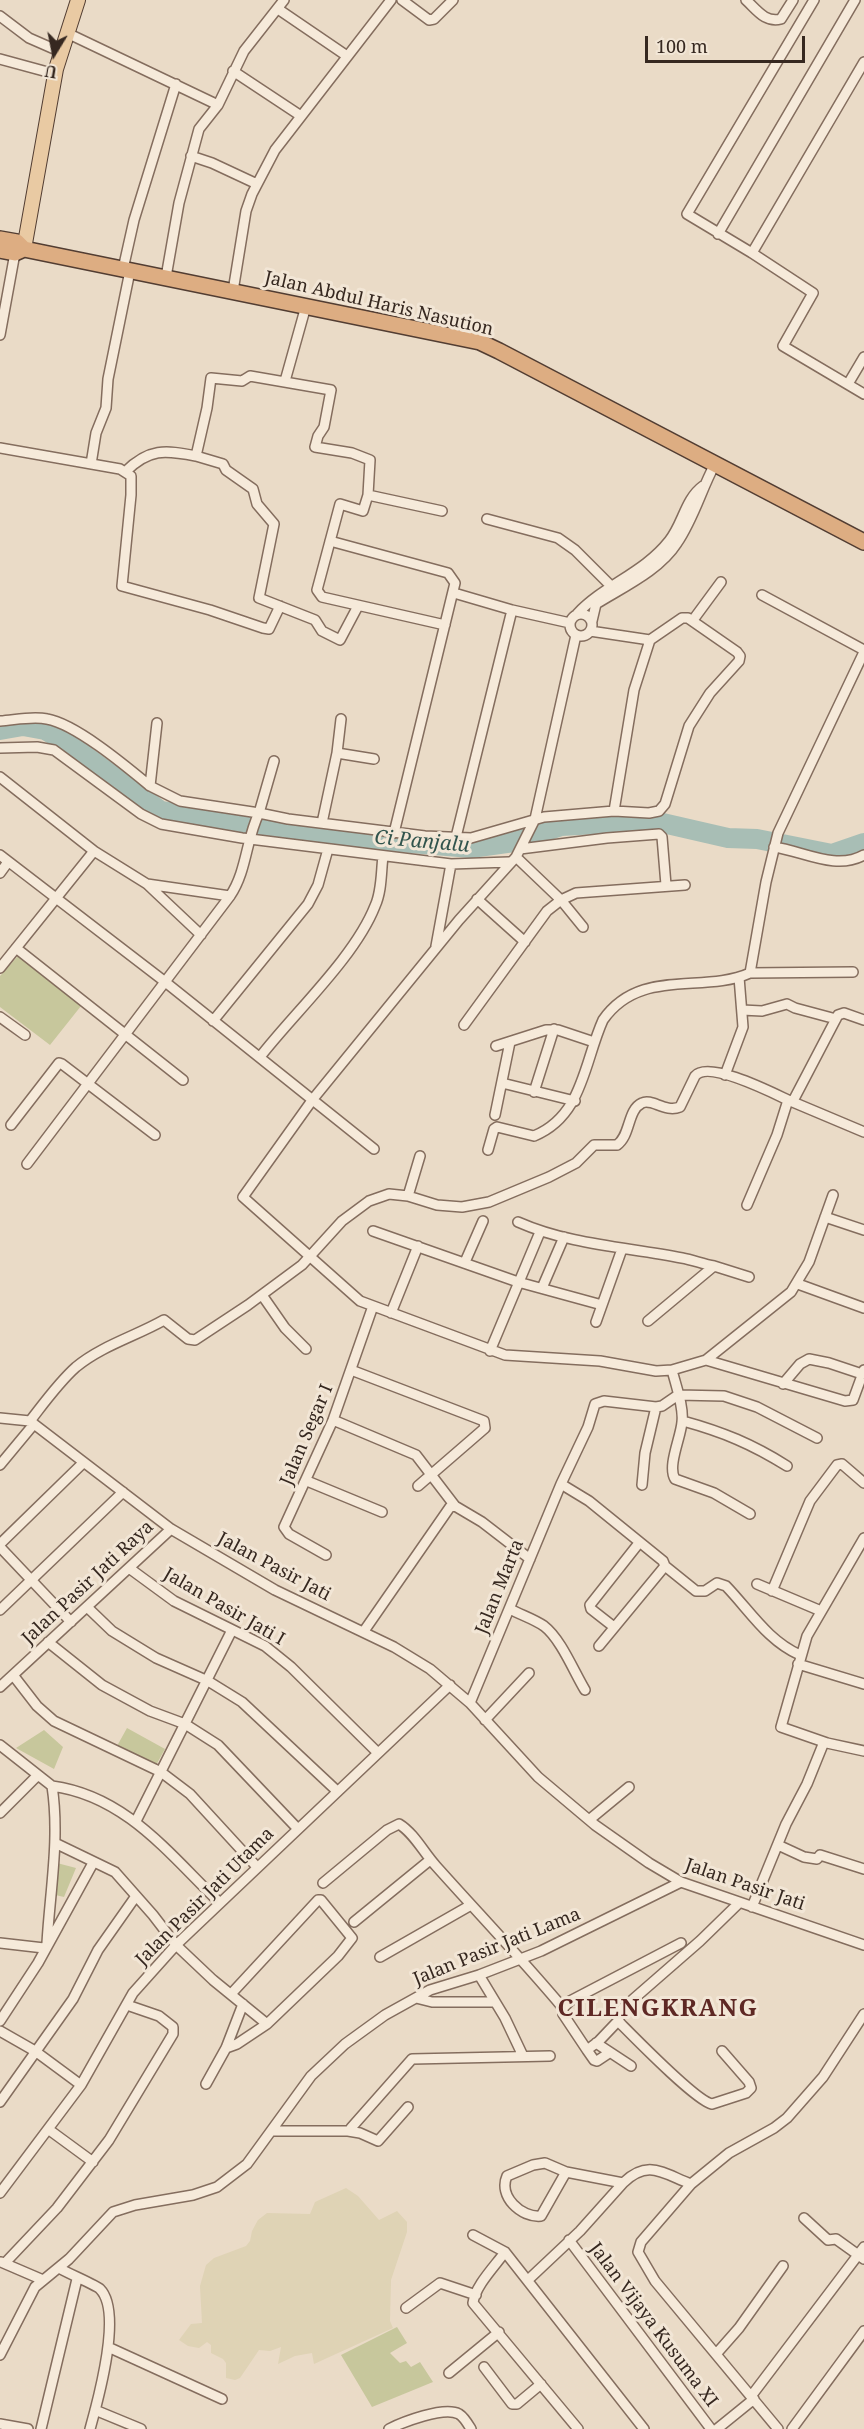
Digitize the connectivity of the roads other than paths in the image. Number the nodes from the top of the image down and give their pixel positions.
1 (78, 0) edge
2 (284, 0) edge
3 (391, 0) edge
4 (402, 0) edge
5 (453, 0) edge
6 (746, 0) edge
7 (793, 0) edge
8 (814, 0) edge
9 (855, 0) edge
10 (278, 9) junction
11 (0, 16) edge
12 (67, 33) junction
13 (61, 52) junction
14 (347, 57) junction
15 (0, 59) edge
16 (864, 62) edge
17 (233, 70) junction
18 (55, 74) junction
19 (176, 84) junction
20 (218, 105) junction
21 (301, 116) junction
22 (191, 156) junction
23 (257, 184) junction
24 (718, 234) junction
25 (0, 239) edge
26 (13, 251) edge
27 (752, 253) junction
28 (127, 270) junction
29 (166, 277) junction
30 (233, 291) junction
31 (306, 306) junction
32 (0, 335) edge
33 (864, 357) edge
34 (285, 381) junction
35 (848, 384) junction
36 (864, 394) edge
37 (0, 448) edge
38 (196, 456) junction
39 (91, 464) junction
40 (715, 464) junction
41 (125, 472) junction
42 (368, 495) junction
43 (442, 510) dead end
44 (487, 519) dead end
45 (330, 541) junction
46 (864, 542) edge
47 (721, 582) dead end
48 (614, 589) junction
49 (454, 593) junction
50 (762, 595) dead end
51 (280, 606) junction
52 (358, 606) junction
53 (512, 610) junction
54 (577, 614) junction
55 (693, 620) junction
56 (570, 623) junction
57 (445, 625) junction
58 (591, 626) junction
59 (576, 635) junction
60 (650, 640) junction
61 (864, 651) edge
62 (341, 719) dead end
63 (0, 721) edge
64 (157, 723) dead end
65 (0, 748) edge
66 (337, 753) junction
67 (374, 759) dead end
68 (274, 761) dead end
69 (0, 777) edge
70 (150, 786) junction
71 (614, 811) junction
72 (258, 815) junction
73 (321, 823) junction
74 (533, 823) junction
75 (394, 832) junction
76 (252, 835) junction
77 (456, 837) junction
78 (774, 846) junction
79 (328, 849) junction
80 (94, 851) junction
81 (517, 853) junction
82 (0, 855) edge
83 (864, 855) edge
84 (383, 856) junction
85 (9, 862) junction
86 (451, 864) junction
87 (0, 873) edge
88 (147, 884) junction
89 (666, 885) junction
90 (686, 885) dead end
91 (230, 896) junction
92 (56, 899) junction
93 (477, 899) junction
94 (561, 900) junction
95 (583, 927) dead end
96 (201, 935) junction
97 (525, 942) junction
98 (16, 948) junction
99 (435, 949) junction
100 (0, 968) edge
101 (853, 972) dead end
102 (750, 973) junction
103 (739, 977) junction
104 (164, 981) junction
105 (742, 1010) junction
106 (0, 1017) edge
107 (836, 1019) junction
108 (864, 1020) edge
109 (213, 1021) junction
110 (464, 1025) dead end
111 (554, 1029) junction
112 (126, 1032) junction
113 (26, 1035) dead end
114 (510, 1042) junction
115 (594, 1042) junction
116 (496, 1046) dead end
117 (260, 1057) junction
118 (725, 1075) junction
119 (183, 1080) dead end
120 (502, 1083) junction
121 (88, 1085) junction
122 (534, 1092) junction
123 (313, 1099) junction
124 (791, 1100) junction
125 (575, 1101) junction
126 (495, 1115) dead end
127 (11, 1125) dead end
128 (864, 1132) edge
129 (155, 1135) dead end
130 (374, 1149) dead end
131 (488, 1150) dead end
132 (420, 1156) dead end
133 (27, 1164) dead end
134 (833, 1194) dead end
135 (408, 1196) junction
136 (747, 1205) dead end
137 (825, 1217) junction
138 (483, 1221) dead end
139 (518, 1222) dead end
140 (864, 1230) edge
141 (373, 1231) dead end
142 (540, 1232) junction
143 (564, 1237) junction
144 (418, 1246) junction
145 (622, 1250) junction
146 (310, 1258) junction
147 (465, 1262) junction
148 (714, 1266) junction
149 (749, 1276) dead end
150 (518, 1282) junction
151 (798, 1284) junction
152 (542, 1288) junction
153 (262, 1295) junction
154 (602, 1305) junction
155 (373, 1306) junction
156 (864, 1308) edge
157 (391, 1313) junction
158 (648, 1321) dead end
159 (596, 1322) dead end
160 (306, 1349) dead end
161 (490, 1351) junction
162 (706, 1360) junction
163 (351, 1370) junction
164 (672, 1370) junction
165 (863, 1372) edge
166 (783, 1384) junction
167 (678, 1395) junction
168 (656, 1407) junction
169 (0, 1418) edge
170 (333, 1420) junction
171 (683, 1421) junction
172 (32, 1423) junction
173 (817, 1438) dead end
174 (83, 1463) junction
175 (0, 1465) edge
176 (787, 1466) dead end
177 (431, 1474) junction
178 (307, 1481) junction
179 (864, 1483) edge
180 (561, 1484) junction
181 (642, 1485) dead end
182 (418, 1486) dead end
183 (123, 1492) junction
184 (455, 1506) junction
185 (382, 1512) dead end
186 (750, 1514) dead end
187 (171, 1529) junction
188 (864, 1538) edge
189 (639, 1543) junction
190 (0, 1545) edge
191 (326, 1555) dead end
192 (530, 1559) junction
193 (665, 1566) junction
194 (129, 1568) junction
195 (30, 1579) junction
196 (757, 1584) dead end
197 (772, 1591) junction
198 (87, 1607) junction
199 (510, 1609) junction
200 (0, 1610) edge
201 (821, 1611) junction
202 (71, 1622) junction
203 (614, 1627) junction
204 (232, 1630) junction
205 (364, 1631) junction
206 (48, 1642) junction
207 (599, 1646) dead end
208 (799, 1660) junction
209 (529, 1673) dead end
210 (13, 1675) junction
211 (208, 1681) junction
212 (864, 1684) edge
213 (450, 1685) junction
214 (0, 1687) edge
215 (585, 1690) dead end
216 (470, 1703) junction
217 (485, 1720) junction
218 (185, 1724) junction
219 (824, 1742) junction
220 (0, 1746) edge
221 (864, 1751) edge
222 (378, 1753) junction
223 (160, 1772) junction
224 (37, 1776) junction
225 (52, 1786) junction
226 (629, 1787) dead end
227 (337, 1791) junction
228 (0, 1813) edge
229 (589, 1820) junction
230 (136, 1821) junction
231 (297, 1828) junction
232 (55, 1843) junction
233 (778, 1845) junction
234 (430, 1860) junction
235 (93, 1863) junction
236 (256, 1867) junction
237 (864, 1869) edge
238 (681, 1882) junction
239 (322, 1883) dead end
240 (136, 1896) junction
241 (219, 1902) junction
242 (739, 1902) junction
243 (471, 1905) junction
244 (752, 1907) junction
245 (354, 1922) dead end
246 (0, 1943) edge
247 (681, 1943) dead end
248 (176, 1945) junction
249 (864, 1945) edge
250 (45, 1946) junction
251 (380, 1957) dead end
252 (522, 1958) junction
253 (479, 1975) junction
254 (231, 1994) junction
255 (416, 1998) junction
256 (493, 2002) junction
257 (243, 2004) junction
258 (127, 2005) junction
259 (563, 2008) junction
260 (864, 2014) edge
261 (618, 2020) junction
262 (0, 2021) edge
263 (267, 2024) junction
264 (0, 2031) edge
265 (596, 2043) junction
266 (226, 2048) junction
267 (587, 2050) junction
268 (35, 2051) junction
269 (722, 2052) dead end
270 (609, 2053) junction
271 (523, 2056) junction
272 (550, 2056) dead end
273 (631, 2066) dead end
274 (206, 2084) dead end
275 (81, 2085) junction
276 (0, 2102) edge
277 (408, 2107) dead end
278 (48, 2128) junction
279 (351, 2128) dead end
280 (273, 2131) junction
281 (93, 2162) junction
282 (566, 2172) junction
283 (623, 2183) junction
284 (691, 2184) junction
285 (0, 2193) edge
286 (804, 2218) dead end
287 (473, 2235) dead end
288 (569, 2240) junction
289 (505, 2252) junction
290 (862, 2254) edge
291 (3, 2263) edge
292 (783, 2266) dead end
293 (59, 2268) junction
294 (77, 2279) junction
295 (43, 2280) junction
296 (528, 2280) junction
297 (476, 2295) junction
298 (406, 2308) dead end
299 (864, 2331) edge
300 (499, 2332) junction
301 (108, 2347) junction
302 (717, 2354) junction
303 (0, 2355) edge
304 (484, 2367) dead end
305 (449, 2373) dead end
306 (541, 2384) junction
307 (753, 2397) junction
308 (222, 2399) dead end
309 (95, 2410) junction
310 (0, 2424) edge
311 (28, 2429) edge
312 (41, 2429) edge
313 (90, 2429) edge
314 (141, 2429) edge
315 (389, 2429) edge
316 (471, 2429) edge
317 (578, 2429) edge
318 (644, 2429) edge
319 (711, 2429) edge
320 (717, 2429) edge
321 (778, 2429) edge
322 (792, 2429) edge

1 - 12 main road
2 - 10 street
3 - 14 street
4 - 5 street
6 - 7 street
8 - 24 street
9 - 24 street
10 - 14 street
10 - 17 street
11 - 13 street
12 - 13 main road
12 - 19 street
13 - 18 main road
14 - 21 street
15 - 18 street
16 - 27 street
17 - 20 street
17 - 21 street
18 - 26 main road
19 - 20 street
19 - 28 street
20 - 22 street
21 - 23 street
22 - 23 street
22 - 29 street
23 - 30 street
24 - 27 street
25 - 26 highway, Jalan Abdul Haris Nasution
26 - 28 highway, Jalan Abdul Haris Nasution
26 - 32 street
27 - 35 street
28 - 29 highway, Jalan Abdul Haris Nasution
28 - 39 street
29 - 30 highway, Jalan Abdul Haris Nasution
30 - 31 highway, Jalan Abdul Haris Nasution
31 - 34 street
31 - 40 highway, Jalan Abdul Haris Nasution
33 - 35 street
34 - 38 street
34 - 42 street
35 - 36 street
37 - 39 street
38 - 41 street
38 - 51 street
39 - 41 street
40 - 46 highway, Jalan Abdul Haris Nasution
40 - 48 street
41 - 51 street
42 - 43 street
42 - 45 street
44 - 48 street
45 - 49 street
45 - 52 street
47 - 55 street
48 - 54 street
48 - 58 street
49 - 53 street
49 - 57 street
50 - 61 street
51 - 52 street
52 - 57 street
53 - 56 street
53 - 77 street
54 - 56 street
54 - 58 street
55 - 60 street
55 - 71 street
56 - 59 street
57 - 75 street
58 - 59 street
58 - 60 street
59 - 74 street
60 - 71 street
61 - 78 street
62 - 66 street
63 - 70 street
64 - 70 street
65 - 76 street
66 - 67 street
66 - 73 street
68 - 72 street
69 - 80 street
70 - 72 street
71 - 74 street
72 - 73 street
72 - 76 street
73 - 75 street
74 - 77 street
74 - 81 street
75 - 77 street
76 - 79 street
76 - 91 street
78 - 83 street
78 - 102 street
79 - 84 street
79 - 109 street
80 - 88 street
80 - 92 street
81 - 86 street
81 - 89 street
81 - 93 street
81 - 94 street
82 - 85 street
84 - 86 street
84 - 117 street
85 - 87 street
85 - 92 street
86 - 99 street
88 - 91 street
88 - 96 street
89 - 90 street
89 - 94 street
91 - 96 street
92 - 98 street
92 - 104 street
93 - 97 street
93 - 99 street
94 - 95 street
94 - 97 street
96 - 104 street
97 - 110 street
98 - 100 street
98 - 112 street
99 - 123 street
101 - 102 street
102 - 103 street
103 - 105 street
103 - 115 street
104 - 109 street
104 - 112 street
105 - 107 street
105 - 118 street
106 - 113 street
107 - 108 street
107 - 124 street
109 - 117 street
111 - 114 street
111 - 115 street
111 - 122 street
112 - 119 street
112 - 121 street
114 - 116 street
114 - 120 street
115 - 125 street
117 - 123 street
118 - 124 street
118 - 135 street
120 - 122 street
120 - 126 street
121 - 127 street
121 - 129 street
121 - 133 street
122 - 125 street
123 - 130 street
123 - 146 street
124 - 128 street
124 - 136 street
125 - 131 street
132 - 135 street
134 - 137 street
135 - 146 street
137 - 140 street
137 - 151 street
138 - 147 street
139 - 142 street
141 - 144 street
142 - 143 street
142 - 150 street
143 - 145 street
143 - 152 street
144 - 147 street
144 - 157 street
145 - 148 street
145 - 154 street
146 - 153 street
146 - 155 street
147 - 150 street
148 - 149 street
148 - 158 street
150 - 152 street
150 - 161 street
151 - 156 street
151 - 162 street
152 - 154 street
153 - 160 street
153 - 172 street
154 - 159 street
155 - 157 street
155 - 163 street, Jalan Segar I
157 - 161 street
161 - 164 street
162 - 164 street
162 - 166 street
163 - 170 street, Jalan Segar I
163 - 177 street
164 - 167 street
165 - 166 street
165 - 166 street
167 - 168 street
167 - 171 street
167 - 173 street
168 - 180 street, Jalan Marta
168 - 181 street
169 - 172 street
170 - 177 street
170 - 178 street, Jalan Segar I
171 - 176 street
171 - 186 street
172 - 174 street, Jalan Pasir Jati
172 - 175 street
174 - 183 street, Jalan Pasir Jati
174 - 190 street
177 - 182 street
177 - 184 street
178 - 185 street
178 - 191 street, Jalan Segar I
179 - 197 street
180 - 189 street
180 - 192 street, Jalan Marta
183 - 187 street, Jalan Pasir Jati
183 - 195 street
184 - 192 street
184 - 205 street
187 - 194 street, Jalan Pasir Jati Raya
187 - 205 street, Jalan Pasir Jati
188 - 201 street
189 - 193 street
189 - 203 street
190 - 195 street
192 - 199 street, Jalan Marta
193 - 203 street
193 - 208 street
194 - 198 street, Jalan Pasir Jati Raya
194 - 204 street, Jalan Pasir Jati I
195 - 200 street
195 - 202 street
196 - 197 street
197 - 201 street
198 - 202 street, Jalan Pasir Jati Raya
198 - 211 street
199 - 215 street
199 - 216 street, Jalan Marta
201 - 208 street
202 - 206 street, Jalan Pasir Jati Raya
203 - 207 street
204 - 211 street
204 - 222 street, Jalan Pasir Jati I
205 - 213 street, Jalan Pasir Jati
206 - 210 street, Jalan Pasir Jati Raya
206 - 218 street
208 - 212 street
208 - 219 street
209 - 217 street
210 - 214 street, Jalan Pasir Jati Raya
210 - 223 street
211 - 218 street
211 - 227 street
213 - 216 street, Jalan Pasir Jati
213 - 222 street, Jalan Pasir Jati Utama
216 - 217 street, Jalan Pasir Jati
217 - 229 street, Jalan Pasir Jati
218 - 223 street
218 - 231 street
219 - 221 street
219 - 233 street
220 - 224 street
222 - 227 street, Jalan Pasir Jati Utama
223 - 230 street
223 - 236 street
224 - 225 street
224 - 228 street
225 - 230 street
225 - 232 street
226 - 229 street
227 - 231 street, Jalan Pasir Jati Utama
229 - 238 street, Jalan Pasir Jati
230 - 241 street
231 - 236 street, Jalan Pasir Jati Utama
232 - 235 street
232 - 250 street
233 - 237 street
233 - 244 street
234 - 239 street
234 - 243 street
234 - 245 street
235 - 240 street
235 - 250 street
236 - 241 street, Jalan Pasir Jati Utama
238 - 242 street, Jalan Pasir Jati
238 - 252 street, Jalan Pasir Jati Lama
240 - 248 street
240 - 268 street
241 - 248 street, Jalan Pasir Jati Utama
242 - 244 street, Jalan Pasir Jati
242 - 261 street
243 - 251 street
243 - 252 street
244 - 249 street, Jalan Pasir Jati
246 - 250 street
247 - 259 street
248 - 254 street
248 - 258 street, Jalan Pasir Jati Utama
250 - 262 street
252 - 253 street, Jalan Pasir Jati Lama
252 - 259 street
253 - 255 street, Jalan Pasir Jati Lama
253 - 256 street
254 - 257 street
254 - 263 street
255 - 256 street
255 - 280 street, Jalan Pasir Jati Lama
256 - 271 street
257 - 263 street
257 - 266 street
258 - 275 street, Jalan Pasir Jati Utama
258 - 281 street
259 - 267 street
260 - 284 street
261 - 265 street
261 - 269 street
263 - 266 street
264 - 268 street
265 - 267 street
265 - 270 street
266 - 274 street
267 - 270 street
268 - 275 street
268 - 276 street
270 - 273 street
271 - 272 street
271 - 279 street
275 - 278 street, Jalan Pasir Jati Utama
277 - 280 street
278 - 281 street
278 - 285 street, Jalan Pasir Jati Utama
280 - 293 street, Jalan Pasir Jati Lama
281 - 291 street
282 - 282 street
282 - 283 street
283 - 284 street
283 - 288 street
284 - 302 street
286 - 290 street
287 - 289 street
288 - 296 street
288 - 319 street, Jalan Vijaya Kusuma XI
289 - 296 street
289 - 297 street
290 - 307 street
291 - 295 street
292 - 302 street
293 - 294 street
293 - 295 street, Jalan Pasir Jati Lama
294 - 301 street
294 - 312 street
295 - 303 street, Jalan Pasir Jati Lama
296 - 318 street
297 - 298 street
297 - 300 street
299 - 322 street
300 - 305 street
300 - 306 street
301 - 308 street
301 - 309 street
302 - 307 street
304 - 306 street
306 - 317 street
307 - 320 street
307 - 321 street
309 - 313 street
309 - 314 street
310 - 311 street
315 - 316 street

